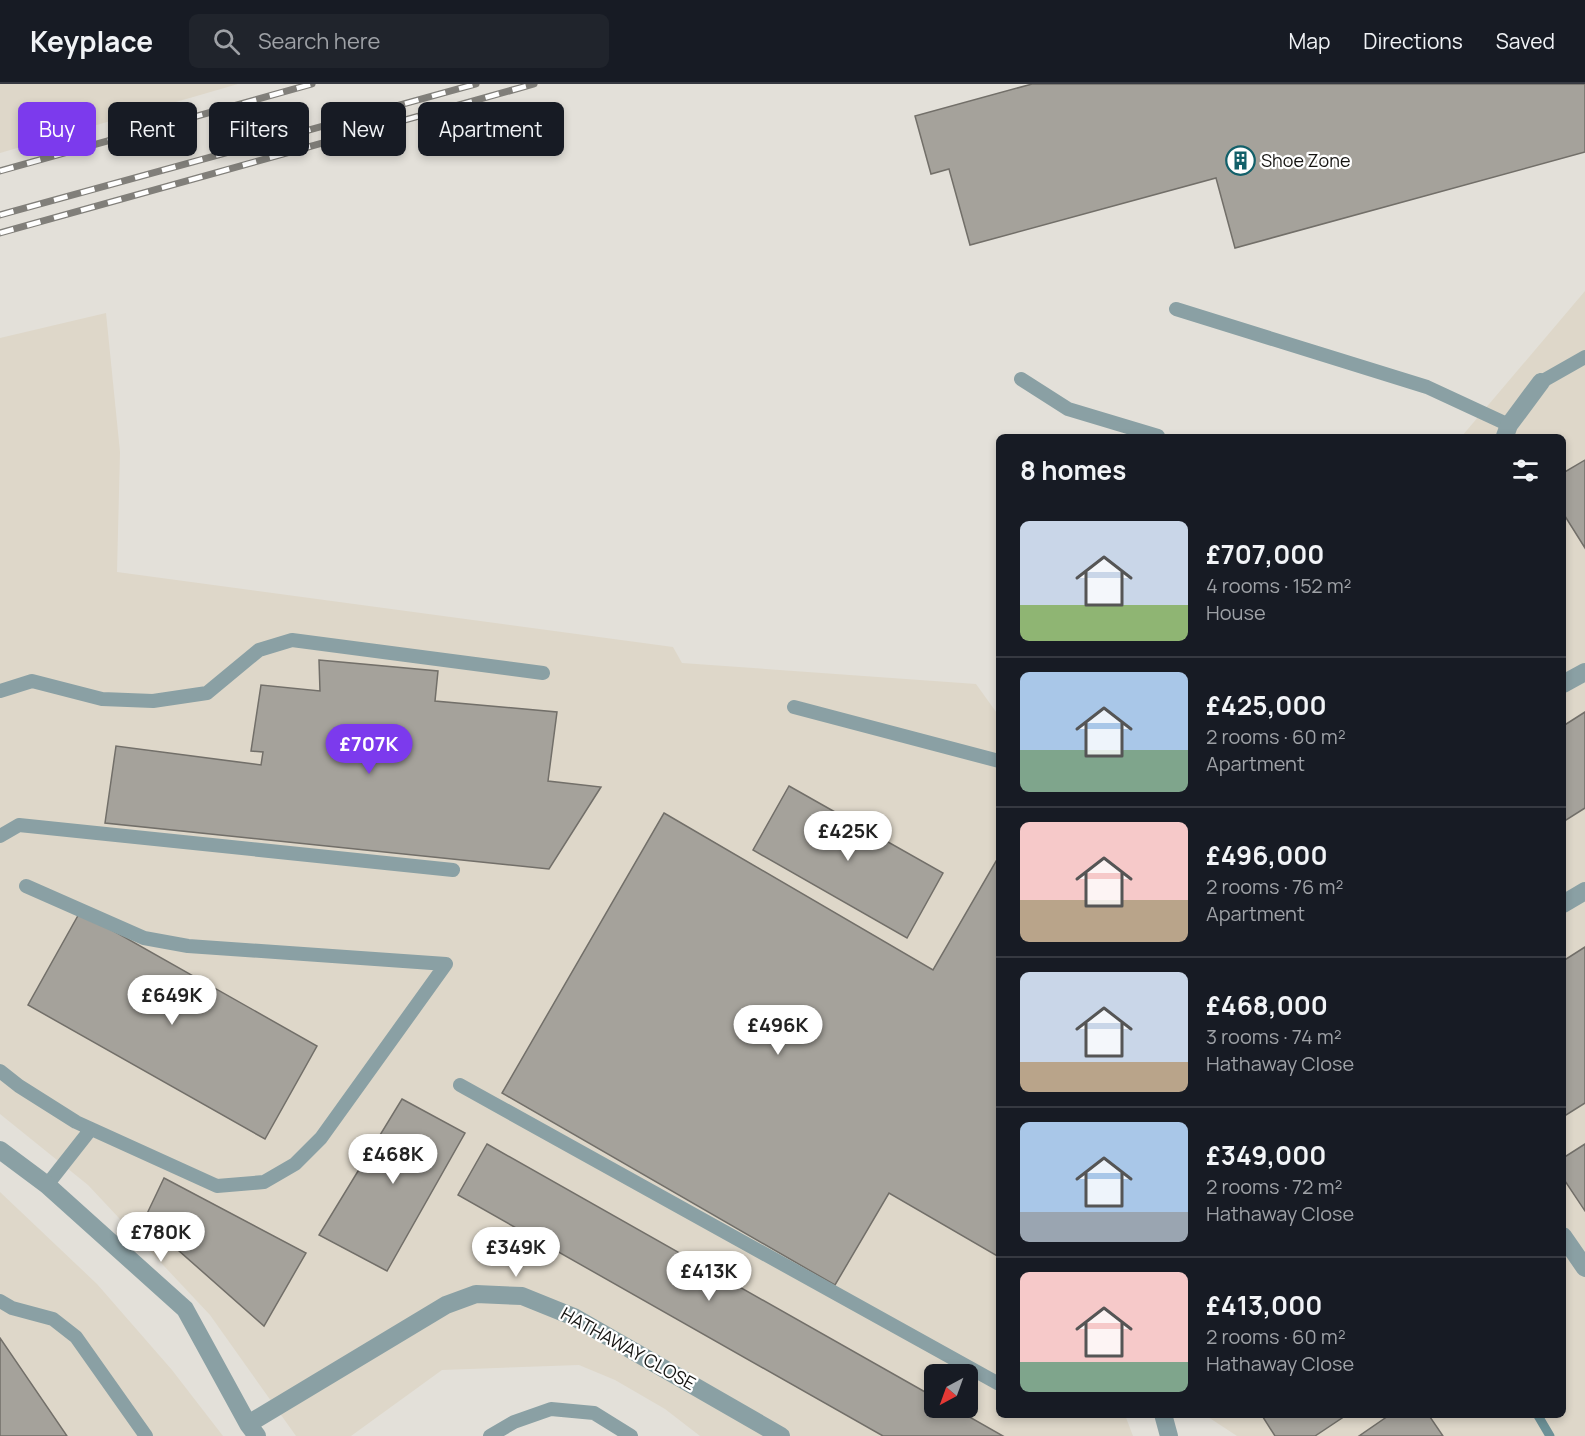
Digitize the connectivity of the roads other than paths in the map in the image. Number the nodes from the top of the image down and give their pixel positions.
1 (1176, 309) dead end
2 (1585, 357) edge
3 (1022, 379) dead end
4 (1541, 382) joint
5 (1507, 431) edge
6 (1151, 434) edge
7 (1585, 672) edge
8 (543, 674) dead end
9 (1566, 682) edge
10 (0, 691) edge
11 (794, 707) dead end
12 (996, 760) edge
13 (0, 836) edge
14 (453, 870) dead end
15 (26, 886) dead end
16 (1585, 891) edge
17 (1566, 902) edge
18 (0, 1071) edge
19 (460, 1085) dead end
20 (90, 1129) junction
21 (0, 1150) edge
22 (47, 1185) junction
23 (1566, 1240) edge
24 (1585, 1268) edge
25 (0, 1300) edge
26 (996, 1382) edge
27 (1164, 1418) edge
28 (253, 1430) edge
29 (146, 1436) edge
30 (490, 1436) edge
31 (631, 1436) edge
32 (781, 1436) edge
33 (1169, 1436) edge

1 - 5 lane
2 - 4 lane
3 - 6 lane
4 - 5 street
7 - 9 street
8 - 10 lane
11 - 12 lane
13 - 14 lane
15 - 20 lane
16 - 17 street
18 - 20 lane
19 - 26 lane
20 - 22 lane
21 - 22 street
22 - 28 street
23 - 24 street
25 - 29 lane
27 - 33 street
28 - 32 street, HATHAWAY CLOSE
30 - 31 lane

